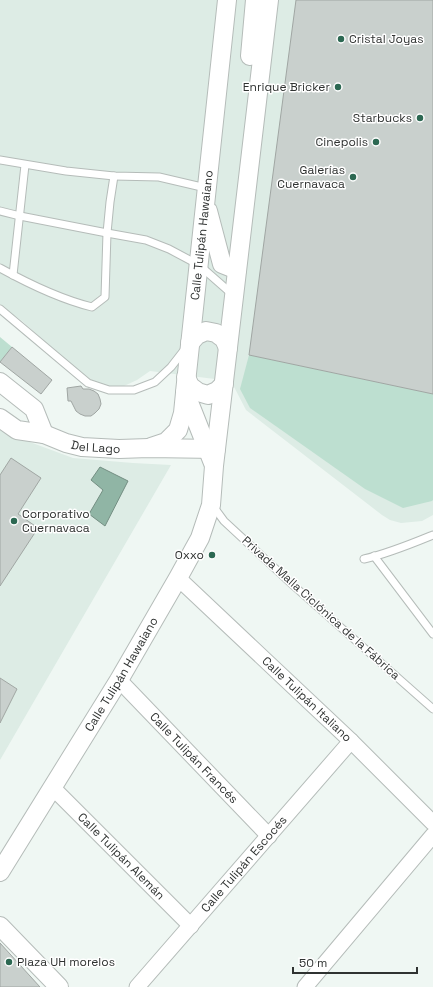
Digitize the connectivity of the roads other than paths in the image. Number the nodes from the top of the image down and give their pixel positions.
1 (226, 0) edge
2 (255, 0) edge
3 (269, 0) edge
4 (0, 160) edge
5 (25, 165) junction
6 (114, 176) junction
7 (206, 194) junction
8 (246, 194) junction
9 (0, 211) edge
10 (20, 216) junction
11 (107, 233) junction
12 (199, 265) junction
13 (0, 268) edge
14 (237, 270) junction
15 (13, 275) junction
16 (234, 296) junction
17 (0, 309) edge
18 (190, 343) junction
19 (228, 348) junction
20 (0, 382) edge
21 (224, 384) junction
22 (186, 385) junction
23 (0, 419) edge
24 (44, 434) junction
25 (149, 448) junction
26 (212, 455) junction
27 (211, 505) junction
28 (433, 535) edge
29 (374, 556) junction
30 (364, 559) dead end
31 (178, 578) junction
32 (433, 634) edge
33 (119, 680) junction
34 (433, 709) edge
35 (352, 741) junction
36 (52, 787) junction
37 (433, 823) edge
38 (433, 835) edge
39 (269, 836) junction
40 (0, 872) edge
41 (0, 926) edge
42 (191, 926) junction
43 (59, 987) edge
44 (137, 987) edge
45 (305, 987) edge

1 - 7 street, Calle Tulipán Hawaiano
2 - 8 street
3 - 8 street, Calle Tulipán Hawaiano
4 - 5 lane
5 - 6 lane
5 - 10 lane
6 - 7 lane
6 - 11 lane
7 - 12 street, Calle Tulipán Hawaiano
7 - 14 street
8 - 14 street, Calle Tulipán Hawaiano
9 - 10 lane
10 - 11 lane
10 - 15 lane
11 - 12 lane
11 - 15 lane
12 - 16 lane
12 - 18 street, Calle Tulipán Hawaiano
13 - 15 lane
14 - 16 street, Calle Tulipán Hawaiano
16 - 19 street, Calle Tulipán Hawaiano
17 - 18 lane
18 - 19 street
18 - 22 street, Calle Tulipán Hawaiano
19 - 21 street, Calle Tulipán Hawaiano
20 - 24 street
21 - 22 street
21 - 26 street, Calle Tulipán Hawaiano
22 - 25 street, Del Lago
22 - 26 street, Calle Tulipán Hawaiano
23 - 24 street, Del Lago
24 - 25 street, Del Lago
25 - 26 street, Del Lago
26 - 27 street, Calle Tulipán Hawaiano
27 - 31 street, Calle Tulipán Hawaiano
27 - 34 lane, Privada Malla Ciclónica de la Fábrica
28 - 29 lane
29 - 30 lane
29 - 32 lane
31 - 33 street, Calle Tulipán Hawaiano
31 - 35 street, Calle Tulipán Italiano
33 - 36 street, Calle Tulipán Hawaiano
33 - 39 street, Calle Tulipán Francés
35 - 37 street, Calle Tulipán Italiano
35 - 39 street, Calle Tulipán Escocés
36 - 40 street, Calle Tulipán Hawaiano
36 - 42 street, Calle Tulipán Alemán
38 - 45 street
39 - 42 street, Calle Tulipán Escocés
41 - 43 street
42 - 44 street, Calle Tulipán Escocés

